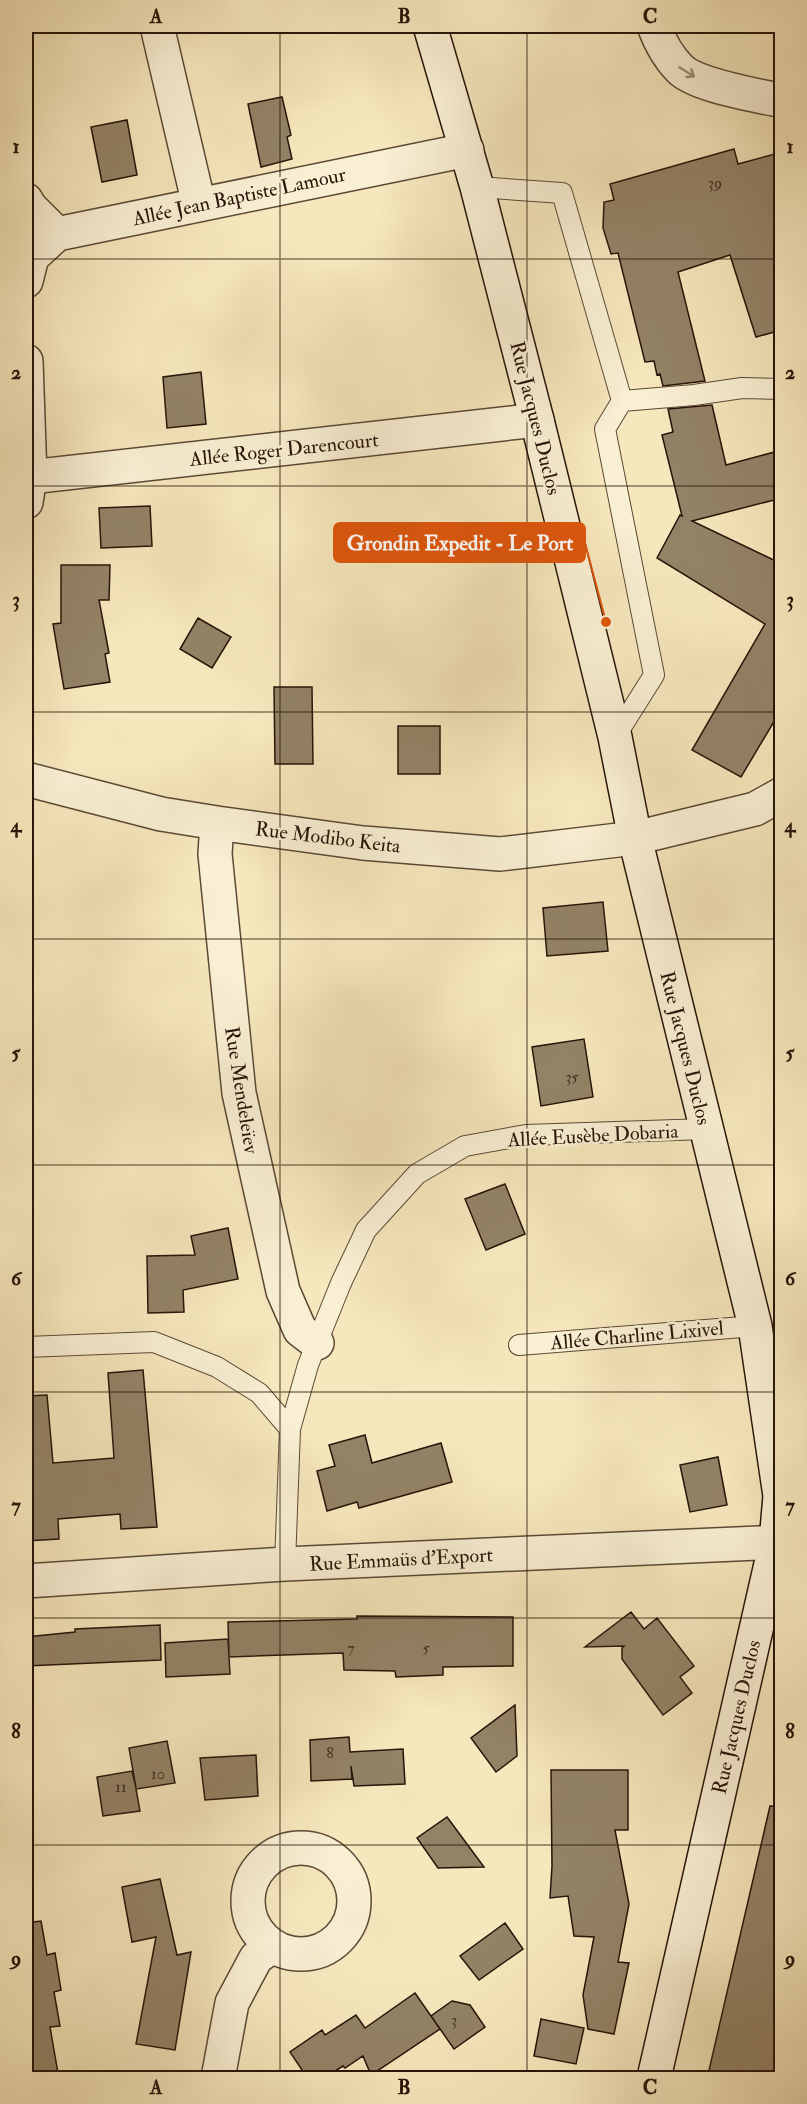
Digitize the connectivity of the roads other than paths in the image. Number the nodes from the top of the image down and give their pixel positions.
1 (157, 26) edge
2 (430, 26) edge
3 (654, 26) edge
4 (782, 101) edge
5 (467, 150) junction
6 (477, 188) junction
7 (26, 200) edge
8 (199, 205) junction
9 (57, 234) junction
10 (26, 281) edge
11 (26, 361) edge
12 (782, 389) edge
13 (622, 401) junction
14 (537, 420) junction
15 (28, 490) edge
16 (615, 737) junction
17 (26, 779) edge
18 (782, 794) edge
19 (217, 823) junction
20 (635, 838) junction
21 (706, 1129) junction
22 (754, 1326) junction
23 (317, 1343) junction
24 (519, 1345) dead end
25 (26, 1347) edge
26 (290, 1429) junction
27 (779, 1542) edge
28 (285, 1564) junction
29 (26, 1581) edge
30 (271, 1947) dead end
31 (218, 2079) edge
32 (654, 2079) edge

1 - 8 street
2 - 5 street, Rue Jacques Duclos
3 -> 4 street
5 - 6 street, Rue Jacques Duclos
5 - 8 street, Allée Jean Baptiste Lamour
6 - 13 lane
6 - 14 street, Rue Jacques Duclos
7 - 9 street
8 - 9 street, Allée Jean Baptiste Lamour
9 - 10 street
11 - 15 street
12 - 13 lane
13 - 16 lane
14 - 15 street, Allée Roger Darencourt
14 - 16 street, Rue Jacques Duclos
16 - 20 street, Rue Jacques Duclos
17 - 19 street, Rue Modibo Keita
18 - 20 street, Rue Modibo Keita
19 - 20 street, Rue Modibo Keita
19 - 23 street, Rue Mendeleïev
20 - 21 street, Rue Jacques Duclos
21 - 22 street, Rue Jacques Duclos
21 - 23 lane, Allée Eusèbe Dobaria
22 - 24 lane, Allée Charline Lixivel
22 - 27 street, Rue Jacques Duclos
23 - 26 lane, Allée Eusèbe Dobaria
25 - 26 lane
26 - 28 lane, Allée Eusèbe Dobaria
27 - 28 street, Rue Emmaüs d'Export
27 - 32 street, Rue Jacques Duclos
28 - 29 street, Rue Emmaüs d'Export
30 - 31 street

